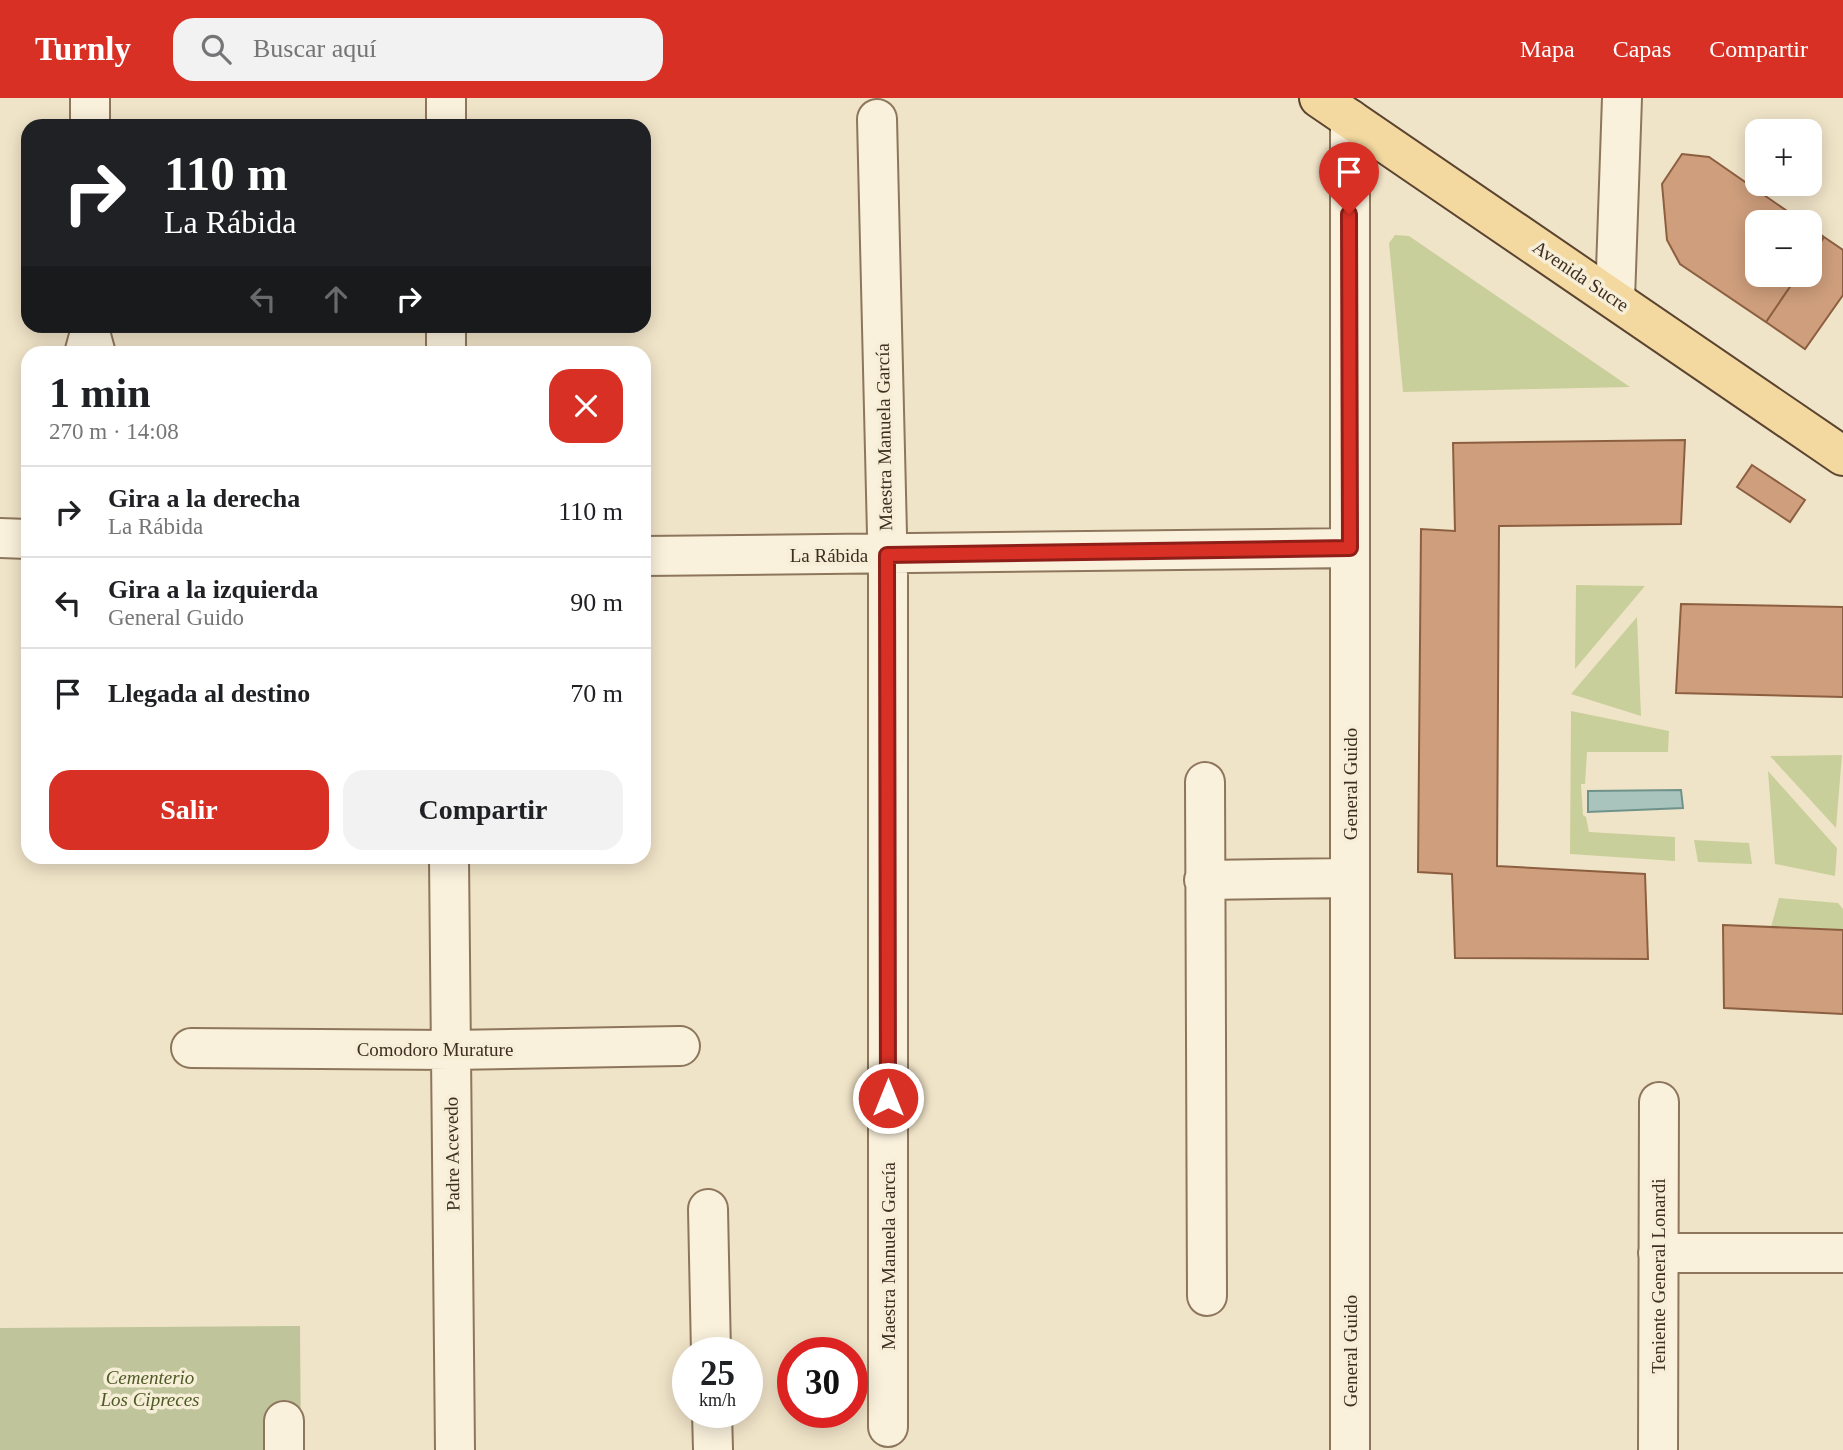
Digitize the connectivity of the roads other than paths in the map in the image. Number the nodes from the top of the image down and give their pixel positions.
1 (90, 98) edge
2 (446, 98) edge
3 (1622, 98) edge
4 (1335, 108) edge
5 (90, 119) edge
6 (446, 119) edge
7 (877, 119) dead end
8 (1615, 299) junction
9 (1843, 456) edge
10 (0, 538) edge
11 (21, 539) edge
12 (1350, 548) junction
13 (887, 555) junction
14 (651, 556) edge
15 (1205, 782) dead end
16 (449, 864) edge
17 (1350, 878) junction
18 (1204, 880) junction
19 (680, 1046) dead end
20 (191, 1048) dead end
21 (451, 1050) junction
22 (1659, 1102) dead end
23 (708, 1209) dead end
24 (1658, 1253) junction
25 (1843, 1253) edge
26 (1207, 1296) dead end
27 (711, 1337) edge
28 (888, 1427) dead end
29 (712, 1428) edge
30 (455, 1450) edge
31 (713, 1450) edge
32 (1350, 1450) edge
33 (1658, 1450) edge

1 - 5 street
2 - 6 street
3 - 8 street
4 - 8 main road, Avenida Sucre
4 - 12 street, General Guido
7 - 13 street, Maestra Manuela García
8 - 9 main road, Avenida Sucre
10 - 11 street
12 - 13 street, La Rábida
12 - 17 street, General Guido
13 - 14 street, La Rábida
13 - 28 street, Maestra Manuela García
15 - 18 street
16 - 21 street, Padre Acevedo
17 - 18 street
17 - 32 street, General Guido
18 - 26 street
19 - 21 street, Comodoro Murature
20 - 21 street, Comodoro Murature
21 - 30 street, Padre Acevedo
22 - 24 street, Teniente General Lonardi
23 - 27 street
24 - 25 street
24 - 33 street, Teniente General Lonardi
29 - 31 street

